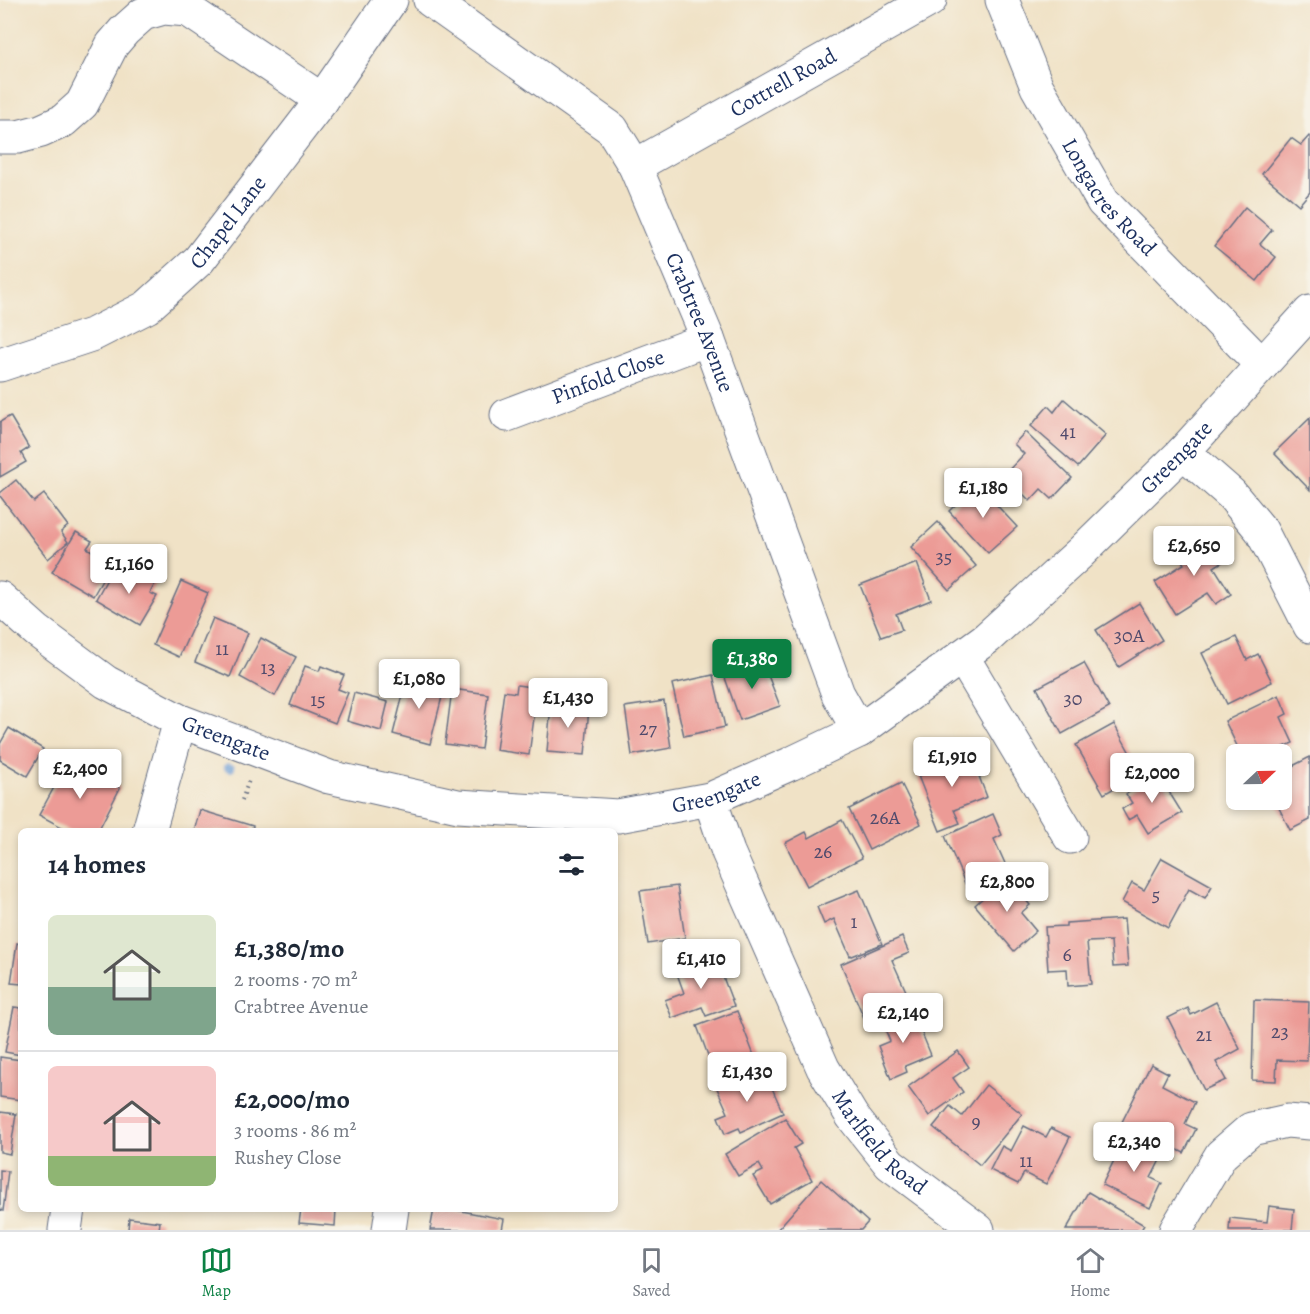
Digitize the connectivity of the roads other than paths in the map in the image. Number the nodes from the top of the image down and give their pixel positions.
1 (391, 0) edge
2 (430, 0) edge
3 (930, 0) edge
4 (1002, 0) edge
5 (322, 100) junction
6 (0, 137) edge
7 (635, 166) junction
8 (1310, 312) edge
9 (708, 339) junction
10 (0, 365) edge
11 (1262, 365) junction
12 (507, 415) dead end
13 (1183, 453) junction
14 (0, 598) edge
15 (1310, 626) edge
16 (962, 656) junction
17 (180, 721) junction
18 (859, 731) junction
19 (710, 799) junction
20 (456, 818) edge
21 (150, 828) edge
22 (1070, 837) dead end
23 (1310, 1123) edge
24 (68, 1212) edge
25 (392, 1212) edge
26 (65, 1230) edge
27 (389, 1230) edge
28 (978, 1230) edge
29 (1176, 1230) edge

1 - 5 street, Chapel Lane
2 - 7 street, Crabtree Avenue
3 - 7 street, Cottrell Road
4 - 11 street, Longacres Road
5 - 6 street
5 - 10 street, Chapel Lane
7 - 9 street, Crabtree Avenue
8 - 11 street, Greengate
9 - 12 street, Pinfold Close
9 - 18 street, Crabtree Avenue
11 - 13 street, Greengate
13 - 15 street
13 - 16 street, Greengate
14 - 17 street, Greengate
16 - 18 street, Greengate
16 - 22 street
17 - 20 street, Greengate
17 - 21 street
18 - 19 street, Greengate
19 - 20 street, Greengate
19 - 28 street, Marlfield Road
23 - 29 street
24 - 26 street
25 - 27 street

